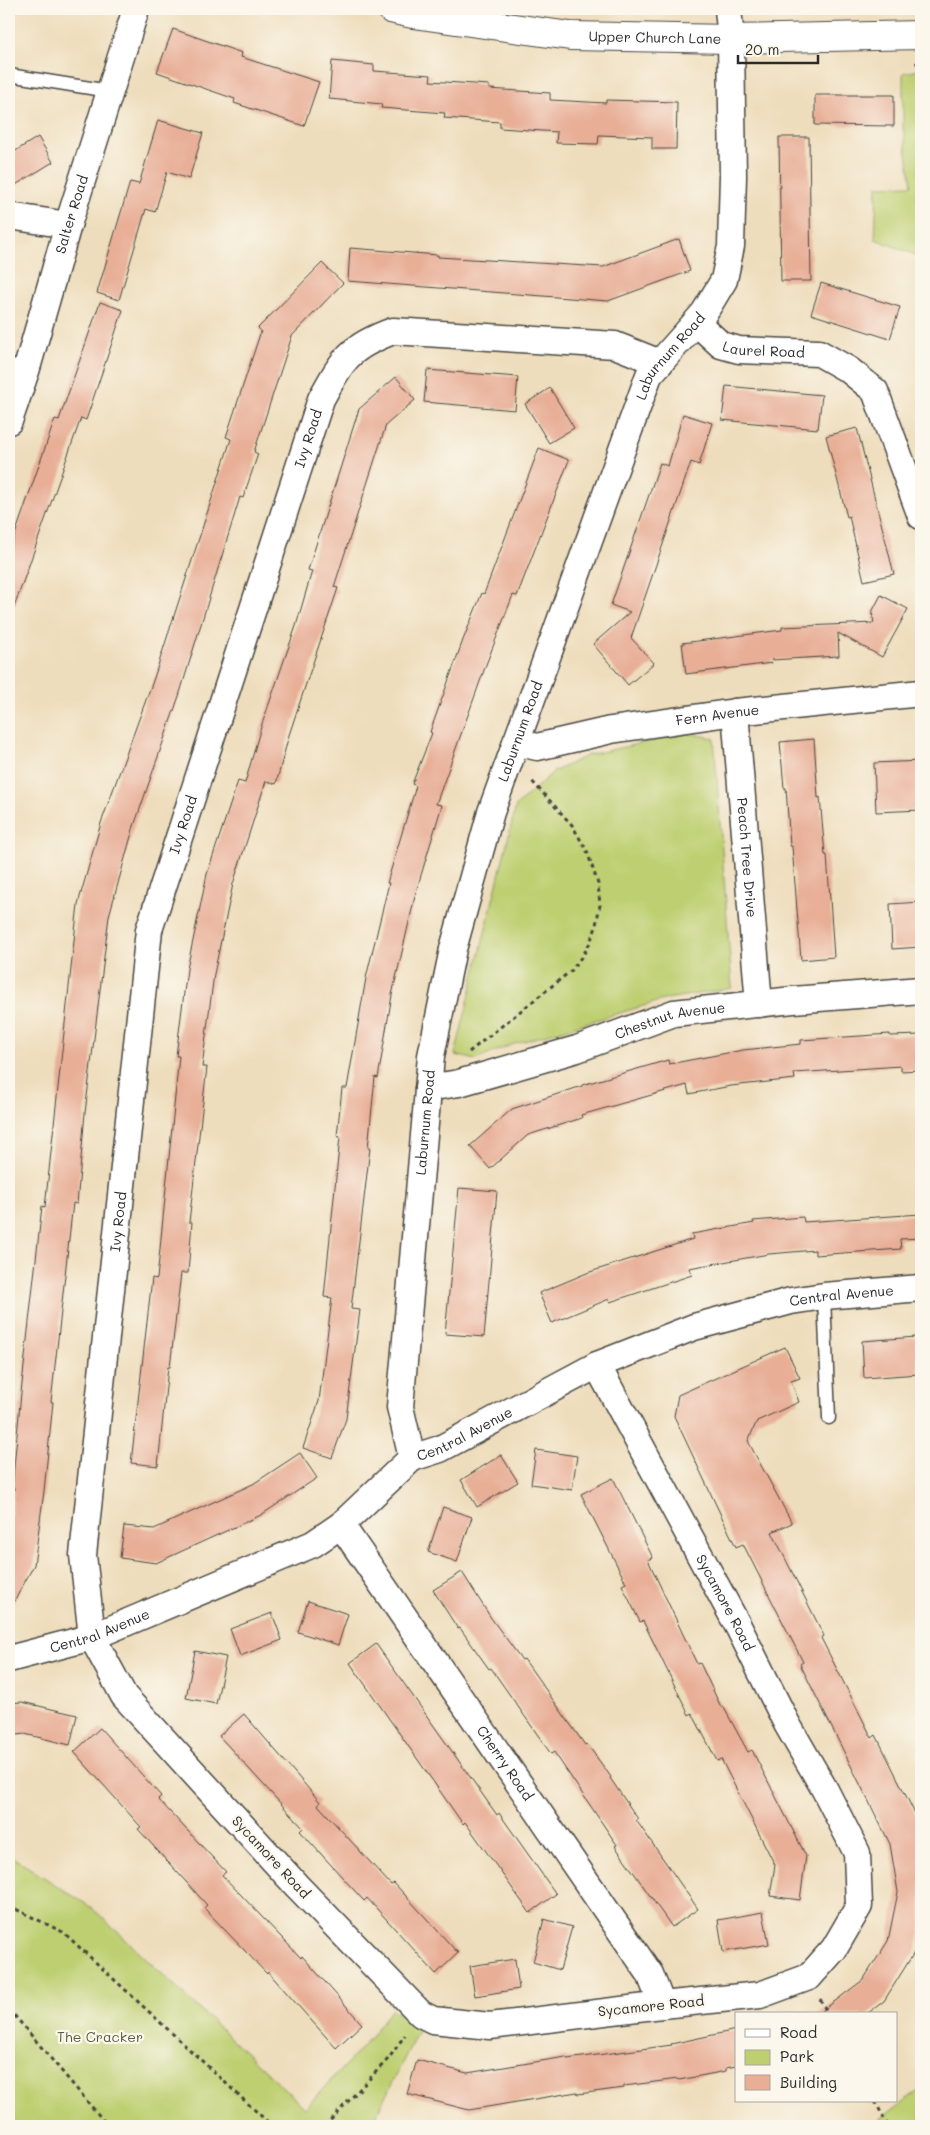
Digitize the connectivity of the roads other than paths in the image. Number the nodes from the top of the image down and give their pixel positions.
1 (136, 9) edge
2 (391, 9) edge
3 (728, 9) edge
4 (921, 35) edge
5 (731, 39) junction
6 (9, 75) edge
7 (109, 91) junction
8 (9, 216) edge
9 (68, 225) junction
10 (696, 323) junction
11 (660, 362) junction
12 (18, 367) edge
13 (9, 421) edge
14 (921, 516) edge
15 (921, 693) edge
16 (735, 712) junction
17 (526, 744) junction
18 (921, 990) edge
19 (758, 1004) junction
20 (428, 1088) junction
21 (921, 1288) edge
22 (824, 1296) junction
23 (597, 1365) junction
24 (829, 1418) dead end
25 (412, 1458) junction
26 (341, 1525) junction
27 (92, 1637) junction
28 (9, 1659) edge
29 (662, 2004) junction

1 - 7 street, Salter Road
2 - 5 main road, Upper Church Lane
3 - 5 street, Laburnum Road
4 - 5 main road, Upper Church Lane
5 - 10 street, Laburnum Road
6 - 7 lane
7 - 9 street, Salter Road
8 - 9 street
9 - 12 street, Salter Road
10 - 11 street, Laburnum Road
10 - 14 street, Laurel Road
11 - 17 street, Laburnum Road
11 - 27 street, Ivy Road
12 - 13 street, Salter Road
15 - 16 street, Fern Avenue
16 - 17 street, Fern Avenue
16 - 19 street, Peach Tree Drive
17 - 20 street, Laburnum Road
18 - 19 street, Chestnut Avenue
19 - 20 street, Chestnut Avenue
20 - 25 street, Laburnum Road
21 - 22 street, Central Avenue
22 - 23 street, Central Avenue
22 - 24 lane
23 - 25 street, Central Avenue
23 - 29 street, Sycamore Road
25 - 26 street, Central Avenue
26 - 27 street, Central Avenue
26 - 29 street, Cherry Road
27 - 28 street, Central Avenue
27 - 29 street, Sycamore Road

